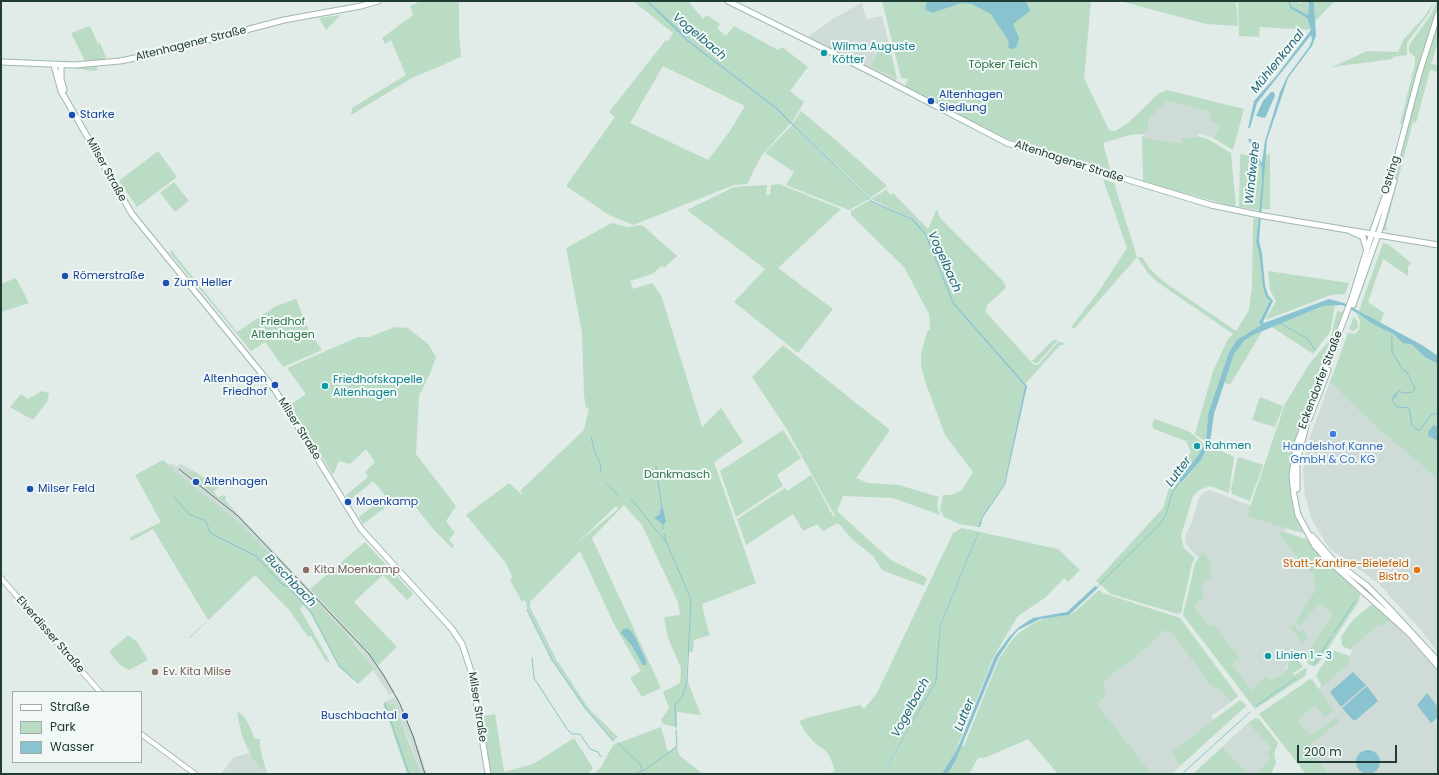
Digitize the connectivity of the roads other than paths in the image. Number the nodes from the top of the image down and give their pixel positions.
1 (378, 1) edge
2 (728, 1) edge
3 (1438, 14) edge
4 (1, 62) edge
5 (54, 65) junction
6 (61, 65) junction
7 (67, 99) junction
8 (1408, 116) junction
9 (1345, 228) junction
10 (1372, 233) junction
11 (1378, 234) junction
12 (1438, 245) edge
13 (1366, 251) junction
14 (1354, 299) junction
15 (1347, 315) junction
16 (1, 578) edge
17 (1438, 661) edge
18 (1438, 666) edge
19 (99, 691) edge
20 (142, 735) edge
21 (195, 774) edge
22 (488, 774) edge

1 - 6 main road, Altenhagener Straße
2 - 9 main road, Altenhagener Straße
3 - 8 main road, Ostring
4 - 5 main road, Altenhagener Straße
5 - 6 main road, Altenhagener Straße
5 - 7 main road, Milser Straße
6 - 7 main road, Milser Straße
7 - 22 main road, Milser Straße
8 - 10 main road, Ostring
8 - 11 main road, Ostring
9 - 10 main road, Altenhagener Straße
9 - 13 main road
10 - 11 main road, Altenhagener Straße
10 - 13 main road, Eckendorfer Straße
11 - 12 main road, Altenhagener Straße
11 - 14 main road, Eckendorfer Straße
13 - 14 main road, Eckendorfer Straße
14 - 15 main road, Eckendorfer Straße
15 - 17 main road, Eckendorfer Straße
15 - 18 main road, Eckendorfer Straße
16 - 19 street, Elverdisser Straße
20 - 21 street

